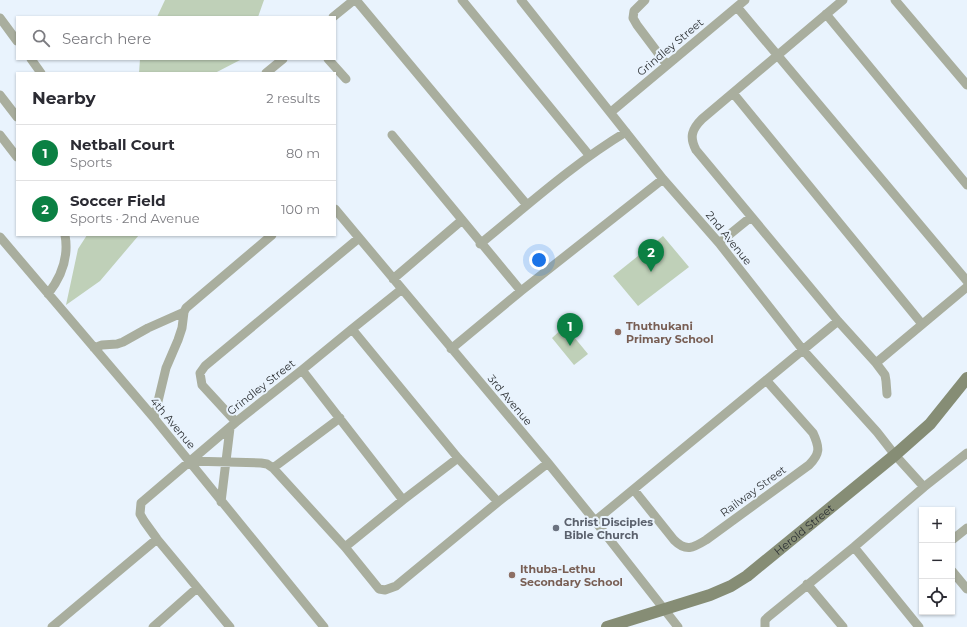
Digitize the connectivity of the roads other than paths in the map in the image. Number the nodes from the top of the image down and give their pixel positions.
1 (355, 0) edge
2 (462, 0) edge
3 (521, 0) edge
4 (645, 0) edge
5 (745, 0) edge
6 (843, 0) edge
7 (895, 0) edge
8 (737, 7) junction
9 (826, 14) junction
10 (334, 16) edge
11 (0, 18) edge
12 (16, 40) edge
13 (778, 55) junction
14 (31, 60) edge
15 (282, 60) edge
16 (329, 60) edge
17 (667, 65) junction
18 (40, 72) edge
19 (267, 72) edge
20 (346, 79) dead end
21 (967, 85) edge
22 (733, 92) junction
23 (0, 95) edge
24 (611, 112) junction
25 (16, 116) edge
26 (626, 132) junction
27 (0, 135) edge
28 (392, 135) dead end
29 (589, 155) junction
30 (16, 156) edge
31 (663, 179) junction
32 (967, 185) edge
33 (527, 205) junction
34 (336, 210) edge
35 (751, 217) junction
36 (462, 221) junction
37 (65, 236) edge
38 (271, 236) edge
39 (0, 237) edge
40 (359, 238) junction
41 (719, 243) junction
42 (480, 244) junction
43 (393, 279) junction
44 (967, 281) edge
45 (967, 287) edge
46 (402, 289) junction
47 (520, 292) junction
48 (48, 294) junction
49 (184, 312) junction
50 (838, 321) junction
51 (922, 324) junction
52 (352, 328) junction
53 (94, 348) junction
54 (451, 349) junction
55 (803, 350) junction
56 (876, 363) junction
57 (302, 370) junction
58 (967, 378) edge
59 (766, 380) junction
60 (887, 394) dead end
61 (154, 418) junction
62 (340, 418) junction
63 (233, 425) junction
64 (967, 453) edge
65 (895, 456) junction
66 (458, 458) junction
67 (189, 461) junction
68 (226, 462) junction
69 (548, 463) junction
70 (274, 468) junction
71 (924, 487) junction
72 (634, 490) junction
73 (403, 500) junction
74 (221, 502) junction
75 (498, 502) junction
76 (595, 521) junction
77 (967, 528) edge
78 (955, 538) edge
79 (157, 539) junction
80 (345, 547) junction
81 (854, 547) junction
82 (955, 575) edge
83 (807, 584) junction
84 (197, 588) junction
85 (967, 589) edge
86 (663, 609) junction
87 (52, 627) edge
88 (153, 627) edge
89 (230, 627) edge
90 (324, 627) edge
91 (607, 627) edge
92 (678, 627) edge
93 (765, 627) edge
94 (843, 627) edge
95 (919, 627) edge

1 - 10 street
1 - 33 street
2 - 29 street
3 - 24 street, 2nd Avenue
4 - 17 street
5 - 8 street, Grindley Street
6 - 9 street
7 - 21 street
8 - 13 street
8 - 17 street, Grindley Street
9 - 13 street
9 - 32 street
11 - 12 street
13 - 22 street
13 - 44 street
14 - 18 street
15 - 19 street
16 - 20 street
17 - 24 street, Grindley Street
22 - 35 street
22 - 51 street
23 - 25 street
24 - 26 street, 2nd Avenue
26 - 29 street
26 - 31 street, 2nd Avenue
27 - 30 street
28 - 36 street
29 - 33 street
31 - 41 street, 2nd Avenue
31 - 47 street
33 - 42 street
34 - 40 street, 3rd Avenue
35 - 41 street
35 - 50 street
36 - 42 street
36 - 43 street
37 - 48 street
38 - 49 street
39 - 48 street, 4th Avenue
40 - 43 street, 3rd Avenue
40 - 63 street
41 - 55 street, 2nd Avenue
42 - 47 street
43 - 46 street, 3rd Avenue
45 - 51 street
46 - 52 street, Grindley Street
46 - 54 street, 3rd Avenue
47 - 54 street
48 - 53 street, 4th Avenue
49 - 53 street
49 - 61 street
50 - 55 street
50 - 56 street
51 - 56 street
52 - 57 street, Grindley Street
52 - 66 street
53 - 61 street, 4th Avenue
54 - 69 street, 3rd Avenue
55 - 59 street
55 - 65 street, 2nd Avenue
56 - 60 street
57 - 62 street
57 - 63 street, Grindley Street
58 - 65 street, Herold Street
59 - 72 street
59 - 72 street, Railway Street
61 - 67 street, 4th Avenue
62 - 70 street
62 - 73 street
63 - 67 street, Grindley Street
63 - 68 street
64 - 71 street
65 - 71 street, 2nd Avenue
65 - 86 street, Herold Street
66 - 73 street
66 - 75 street
67 - 68 street
67 - 74 street, 4th Avenue
67 - 79 street, Grindley Street
68 - 70 street
68 - 74 street
69 - 75 street
69 - 76 street, 3rd Avenue
70 - 80 street
71 - 81 street
72 - 76 street
73 - 80 street
74 - 90 street, 4th Avenue
75 - 80 street
76 - 86 street, 3rd Avenue
77 - 78 street
79 - 84 street
79 - 87 street
81 - 83 street
81 - 95 street
82 - 85 street
83 - 93 street
83 - 94 street
84 - 88 street
84 - 89 street
86 - 91 street, Herold Street
86 - 92 street, 3rd Avenue

